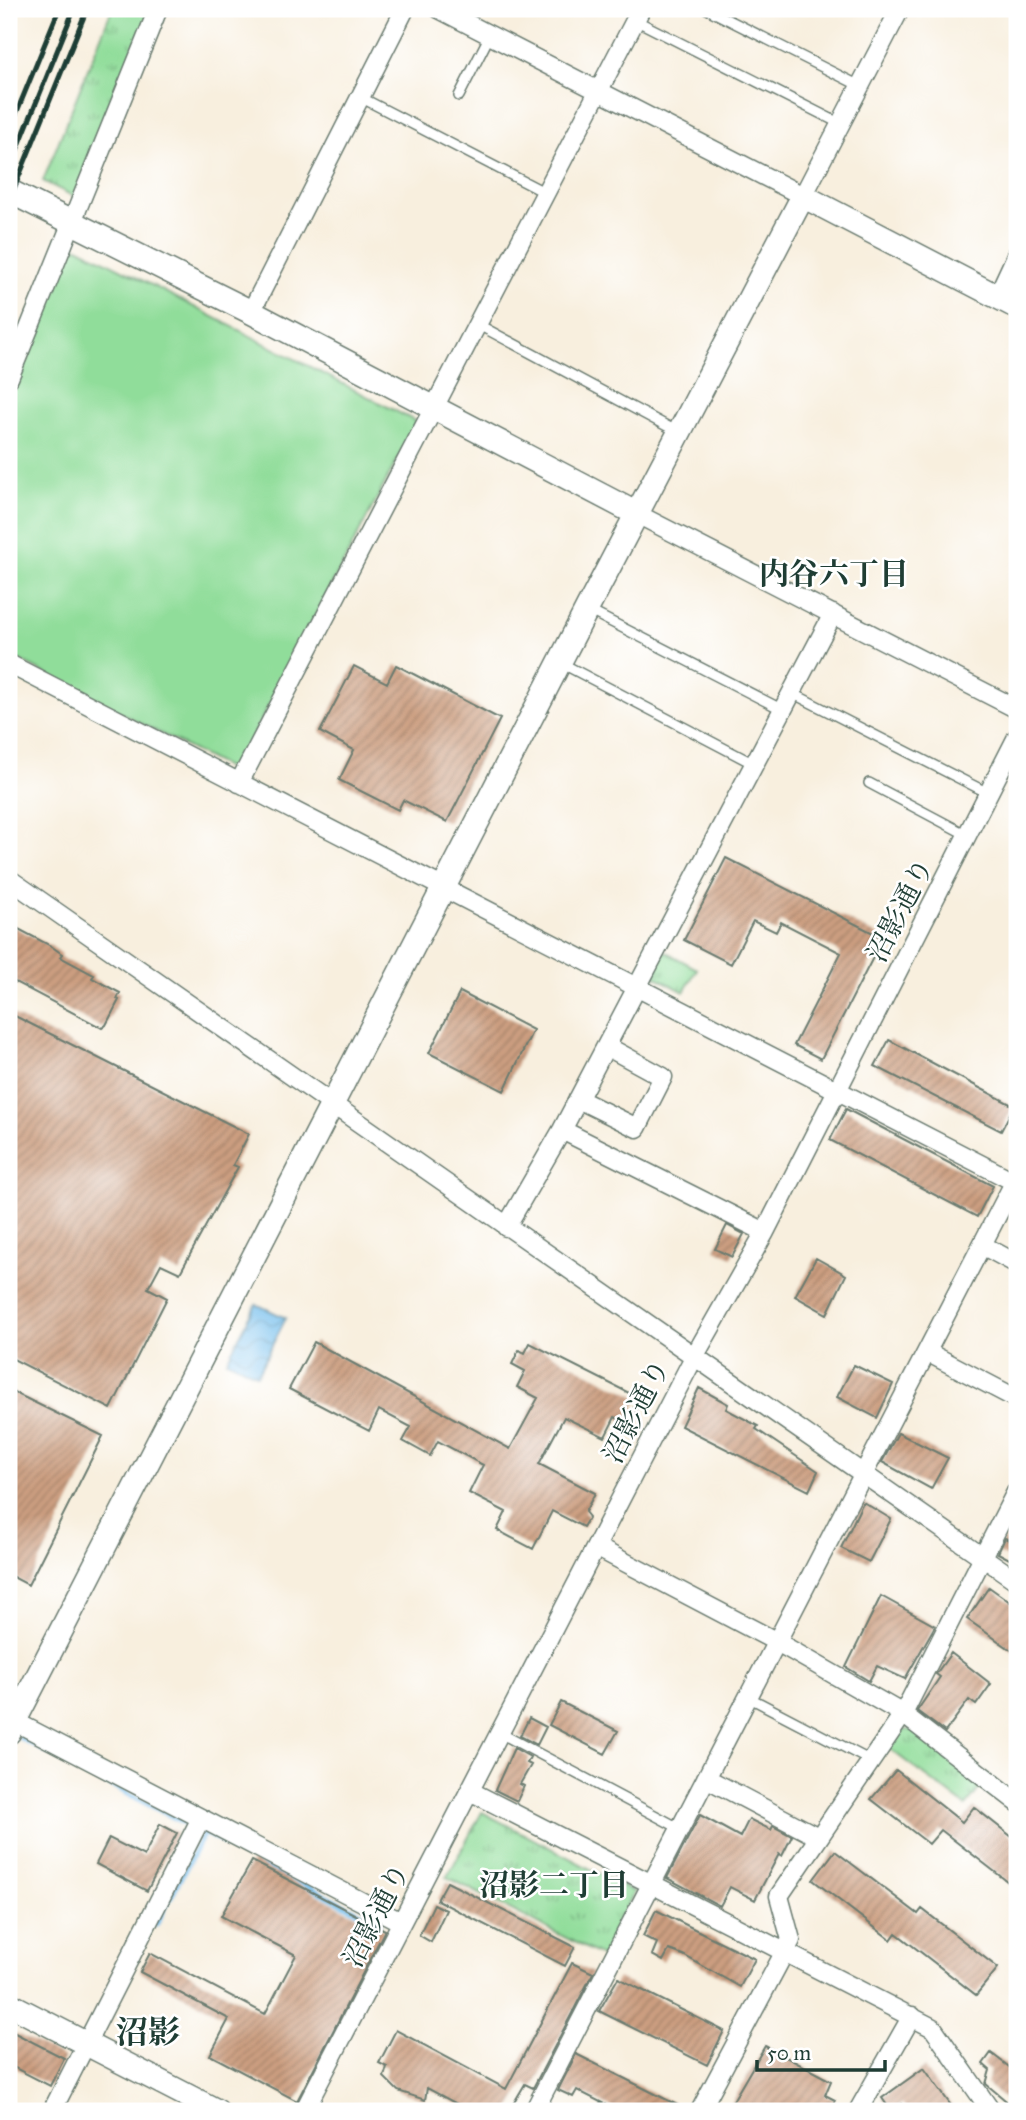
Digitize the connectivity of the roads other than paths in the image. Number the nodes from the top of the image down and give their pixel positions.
1 (158, 9) edge
2 (405, 9) edge
3 (439, 9) edge
4 (707, 9) edge
5 (898, 9) edge
6 (638, 15) edge
7 (490, 35) junction
8 (860, 86) junction
9 (599, 91) junction
10 (458, 96) dead end
11 (360, 97) junction
12 (841, 124) junction
13 (9, 191) edge
14 (546, 193) junction
15 (803, 196) junction
16 (72, 221) junction
17 (1017, 254) edge
18 (997, 297) junction
19 (1017, 307) edge
20 (251, 313) junction
21 (477, 324) junction
22 (9, 378) edge
23 (433, 406) junction
24 (680, 433) junction
25 (637, 514) junction
26 (587, 609) junction
27 (833, 614) junction
28 (561, 663) junction
29 (9, 664) edge
30 (792, 692) junction
31 (1017, 709) edge
32 (783, 710) junction
33 (1017, 737) edge
34 (754, 764) junction
35 (239, 783) junction
36 (869, 783) dead end
37 (988, 793) junction
38 (967, 835) junction
39 (9, 880) edge
40 (443, 888) junction
41 (637, 987) junction
42 (606, 1046) junction
43 (837, 1090) junction
44 (578, 1099) junction
45 (332, 1105) junction
46 (562, 1130) junction
47 (1016, 1180) edge
48 (506, 1227) junction
49 (765, 1232) junction
50 (982, 1245) junction
51 (1017, 1264) edge
52 (927, 1352) junction
53 (694, 1357) junction
54 (1017, 1399) edge
55 (863, 1472) junction
56 (1017, 1490) edge
57 (596, 1547) junction
58 (984, 1559) junction
59 (1017, 1581) edge
60 (777, 1642) junction
61 (748, 1697) junction
62 (903, 1714) junction
63 (12, 1727) edge
64 (500, 1733) junction
65 (871, 1761) junction
66 (706, 1778) junction
67 (470, 1791) junction
68 (1017, 1802) edge
69 (201, 1818) junction
70 (679, 1828) junction
71 (818, 1837) junction
72 (652, 1883) junction
73 (401, 1922) junction
74 (785, 1950) junction
75 (9, 2004) edge
76 (912, 2016) junction
77 (86, 2043) junction
78 (52, 2111) edge
79 (217, 2111) edge
80 (304, 2111) edge
81 (534, 2111) edge
82 (700, 2111) edge
83 (858, 2111) edge
84 (991, 2111) edge

1 - 16 street
2 - 11 street
3 - 7 street
4 - 8 lane
5 - 8 street
6 - 9 street
6 - 12 lane
7 - 9 street
7 - 10 lane
8 - 12 street
9 - 14 street
9 - 15 street
11 - 14 lane
11 - 20 street
12 - 15 street
13 - 16 street
14 - 21 street
15 - 18 street
15 - 24 street
16 - 20 street
16 - 22 street
17 - 18 street
18 - 19 street
20 - 23 street
21 - 23 street
21 - 24 lane
23 - 25 street
23 - 35 street
24 - 25 street
25 - 26 street
25 - 27 street
26 - 28 street
26 - 32 lane
27 - 30 street
27 - 31 street
28 - 34 lane
28 - 40 street
29 - 35 street
30 - 32 street
30 - 37 lane
32 - 34 street
33 - 37 street, 沼影通り
34 - 41 street
35 - 40 street
36 - 38 lane
37 - 38 street, 沼影通り
38 - 43 street, 沼影通り
39 - 45 street
40 - 41 street
40 - 45 street
41 - 42 street
41 - 43 street
42 - 44 street
42 - 44 street
43 - 47 street
43 - 49 street, 沼影通り
44 - 46 street
45 - 48 street
45 - 63 street
46 - 48 street
46 - 49 street
47 - 50 street
48 - 53 street
49 - 53 street, 沼影通り
50 - 51 street
50 - 52 street
52 - 54 street
52 - 55 street
53 - 55 street
53 - 57 street, 沼影通り
55 - 58 street
55 - 60 street
56 - 58 street
57 - 60 street
57 - 64 street, 沼影通り
58 - 59 street
58 - 62 street
60 - 61 street
60 - 62 street
61 - 65 lane
61 - 66 street
62 - 65 street
62 - 68 street
63 - 69 street
64 - 67 street, 沼影通り
64 - 70 lane
65 - 71 street
66 - 70 street
66 - 71 street
67 - 72 street
67 - 73 street, 沼影通り
69 - 73 street
69 - 77 street
70 - 72 street
71 - 74 street
72 - 74 street
72 - 81 street
73 - 80 street, 沼影通り
74 - 76 street
74 - 82 street
75 - 77 street
76 - 83 street
76 - 84 street
77 - 78 street
77 - 79 street

